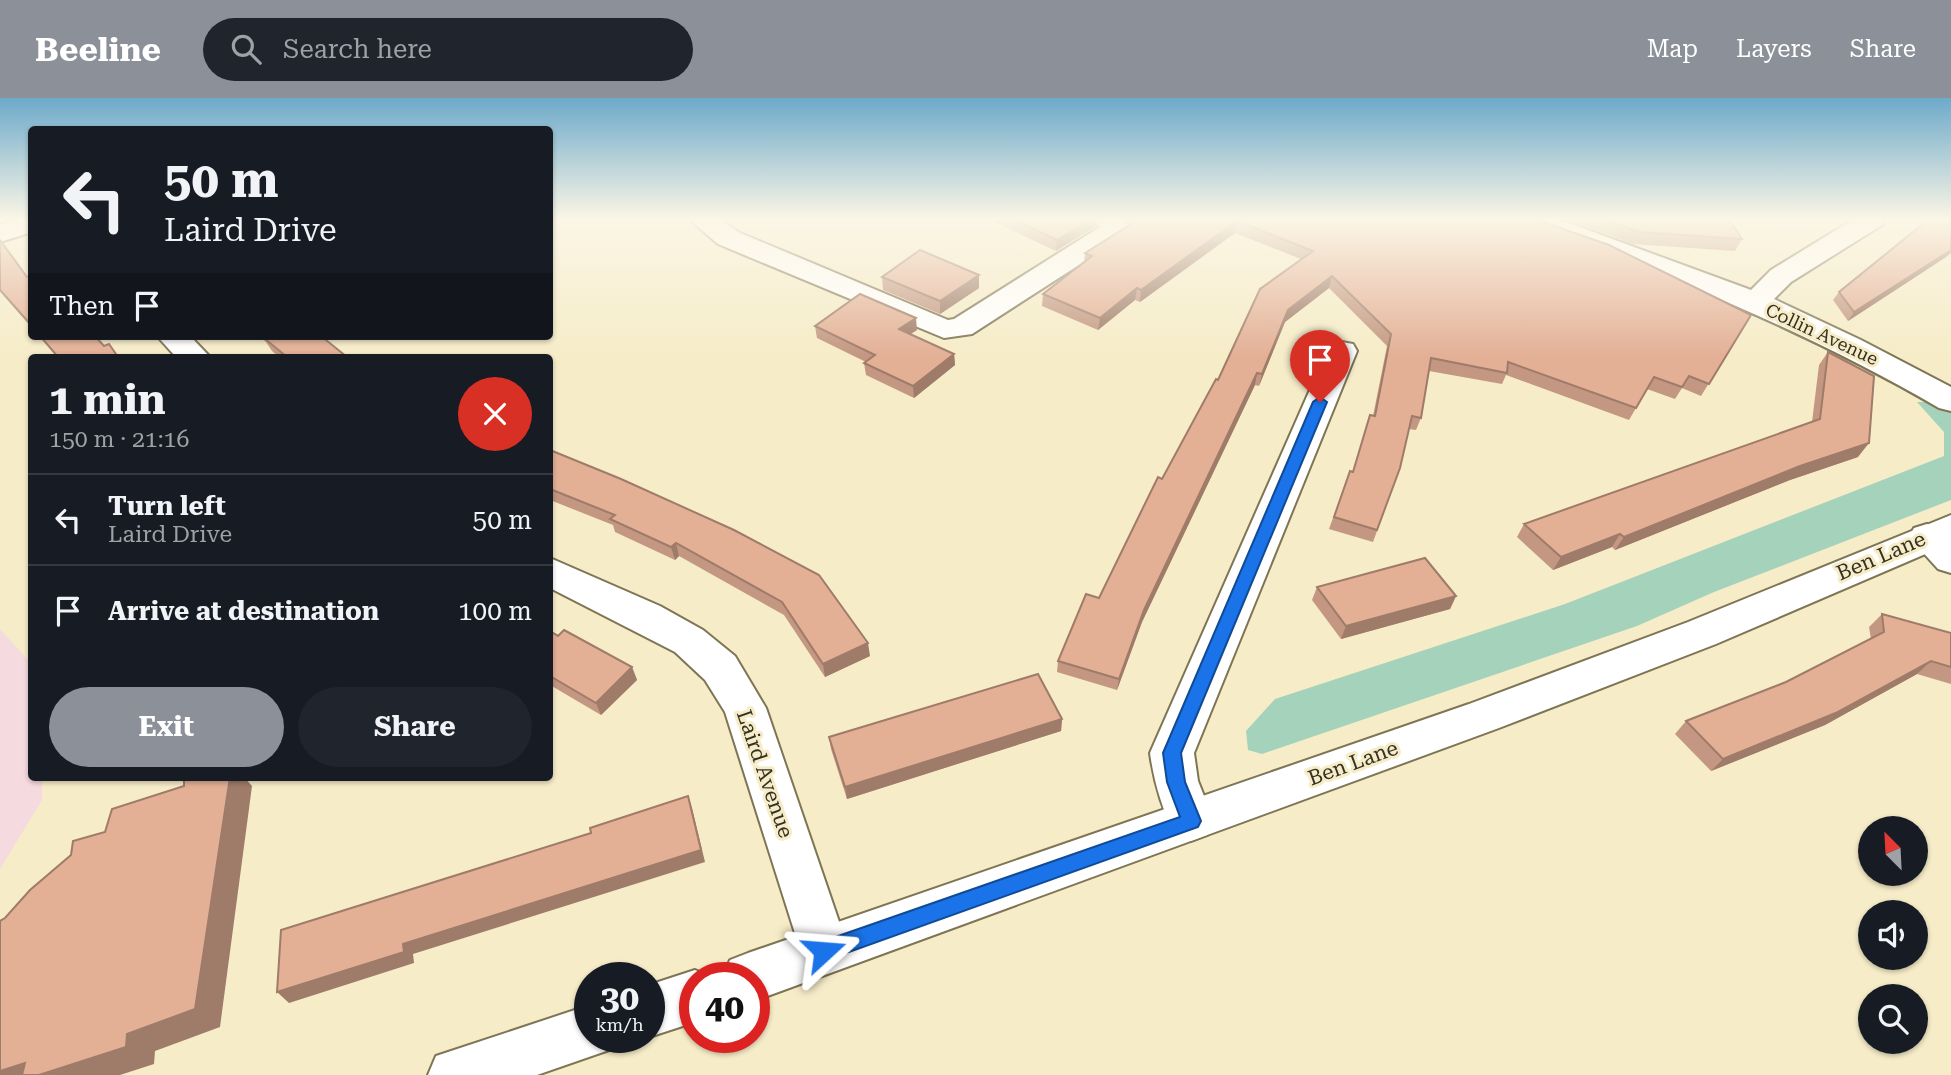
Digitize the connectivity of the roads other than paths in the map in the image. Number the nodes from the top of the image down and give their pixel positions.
1 (791, 265) edge
2 (1060, 265) edge
3 (1661, 265) edge
4 (1799, 265) edge
5 (1755, 302) junction
6 (176, 340) edge
7 (1342, 351) dead end
8 (191, 354) edge
9 (1951, 401) edge
10 (1943, 541) edge
11 (553, 573) edge
12 (1191, 821) junction
13 (824, 951) junction
14 (770, 970) edge
15 (574, 1036) edge
16 (455, 1075) edge

1 - 2 street
3 - 5 street, Collin Avenue
4 - 5 street
5 - 9 street, Collin Avenue
6 - 8 street
7 - 12 street
10 - 12 street, Ben Lane
11 - 13 street, Laird Avenue
12 - 13 street, Ben Lane
13 - 14 street, Ben Lane
15 - 16 street

